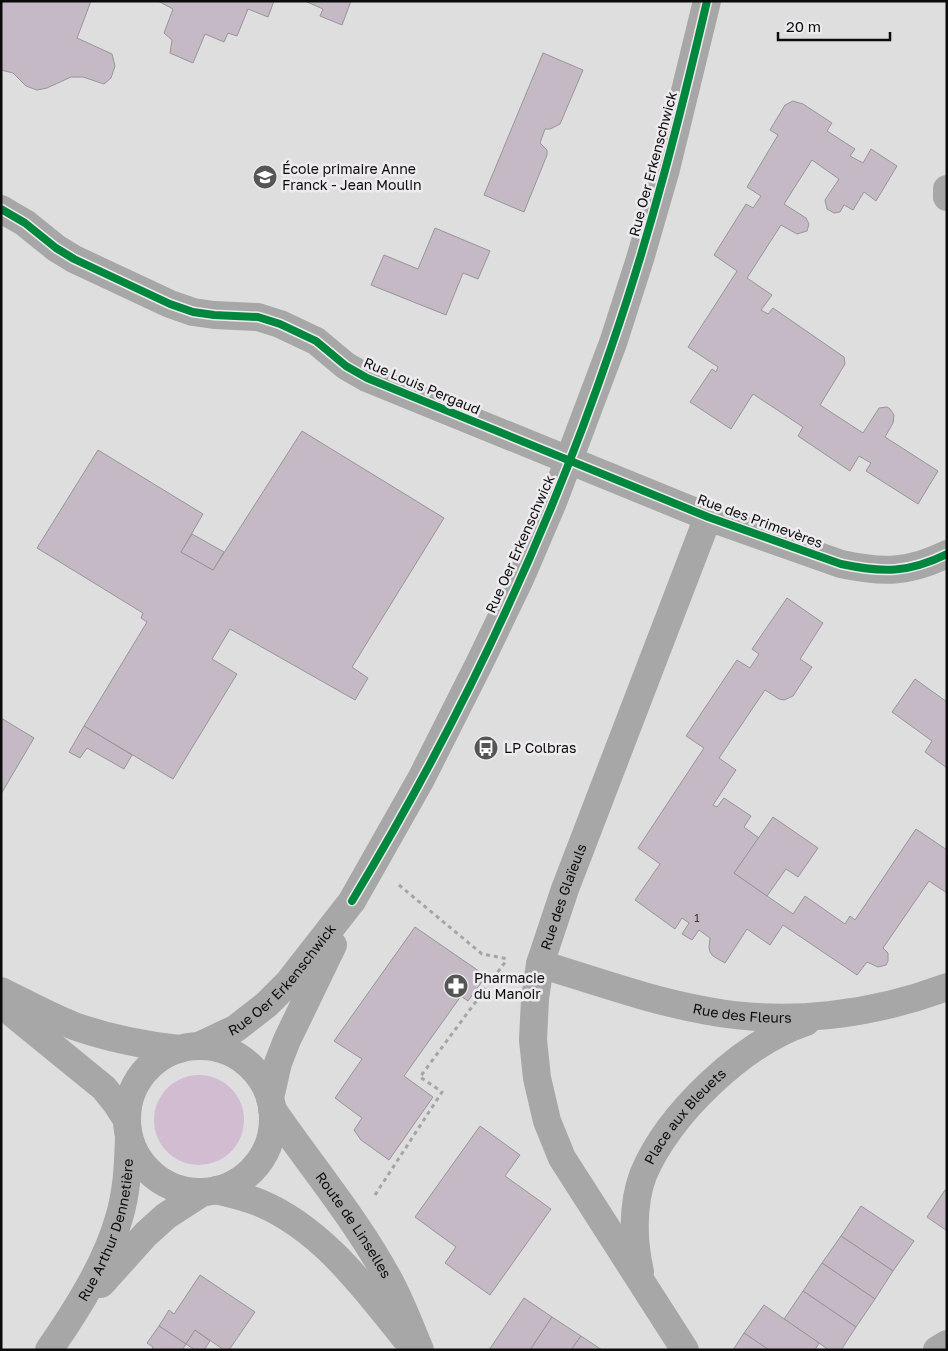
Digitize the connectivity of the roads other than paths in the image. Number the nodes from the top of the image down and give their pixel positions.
1 (706, 1) edge
2 (947, 189) edge
3 (947, 197) edge
4 (1, 209) edge
5 (569, 461) junction
6 (708, 516) junction
7 (947, 554) edge
8 (352, 901) junction
9 (540, 964) junction
10 (947, 987) edge
11 (1, 991) edge
12 (1, 1004) edge
13 (828, 1015) junction
14 (189, 1047) junction
15 (271, 1103) junction
16 (128, 1129) junction
17 (210, 1191) junction
18 (643, 1281) junction
19 (72, 1317) junction
20 (947, 1344) edge
21 (49, 1350) edge
22 (414, 1350) edge
23 (420, 1350) edge
24 (685, 1350) edge
25 (937, 1350) edge

1 - 5 street, Rue Oer Erkenschwick
2 - 3 street
4 - 5 street, Rue Louis Pergaud
5 - 6 street, Rue des Primevères
5 - 8 street, Rue Oer Erkenschwick
6 - 7 street, Rue des Primevères
6 - 9 street, Rue des Glaïeuls
8 - 14 street, Rue Oer Erkenschwick
8 - 15 street, Rue Oer Erkenschwick
9 - 13 street, Rue des Fleurs
9 - 18 street, Rue des Glaïeuls
10 - 13 street, Rue des Fleurs
11 - 14 street
12 - 16 street
13 - 18 street, Place aux Bleuets
14 - 15 street
14 - 16 street
15 - 17 street
15 - 23 street, Route de Linselles
16 - 17 street
16 - 19 street, Rue Arthur Dennetière
17 - 19 street, Rue Arthur Dennetière
17 - 22 street, Route de Linselles
18 - 24 street, Rue des Glaïeuls
19 - 21 street, Rue Arthur Dennetière
20 - 25 street

